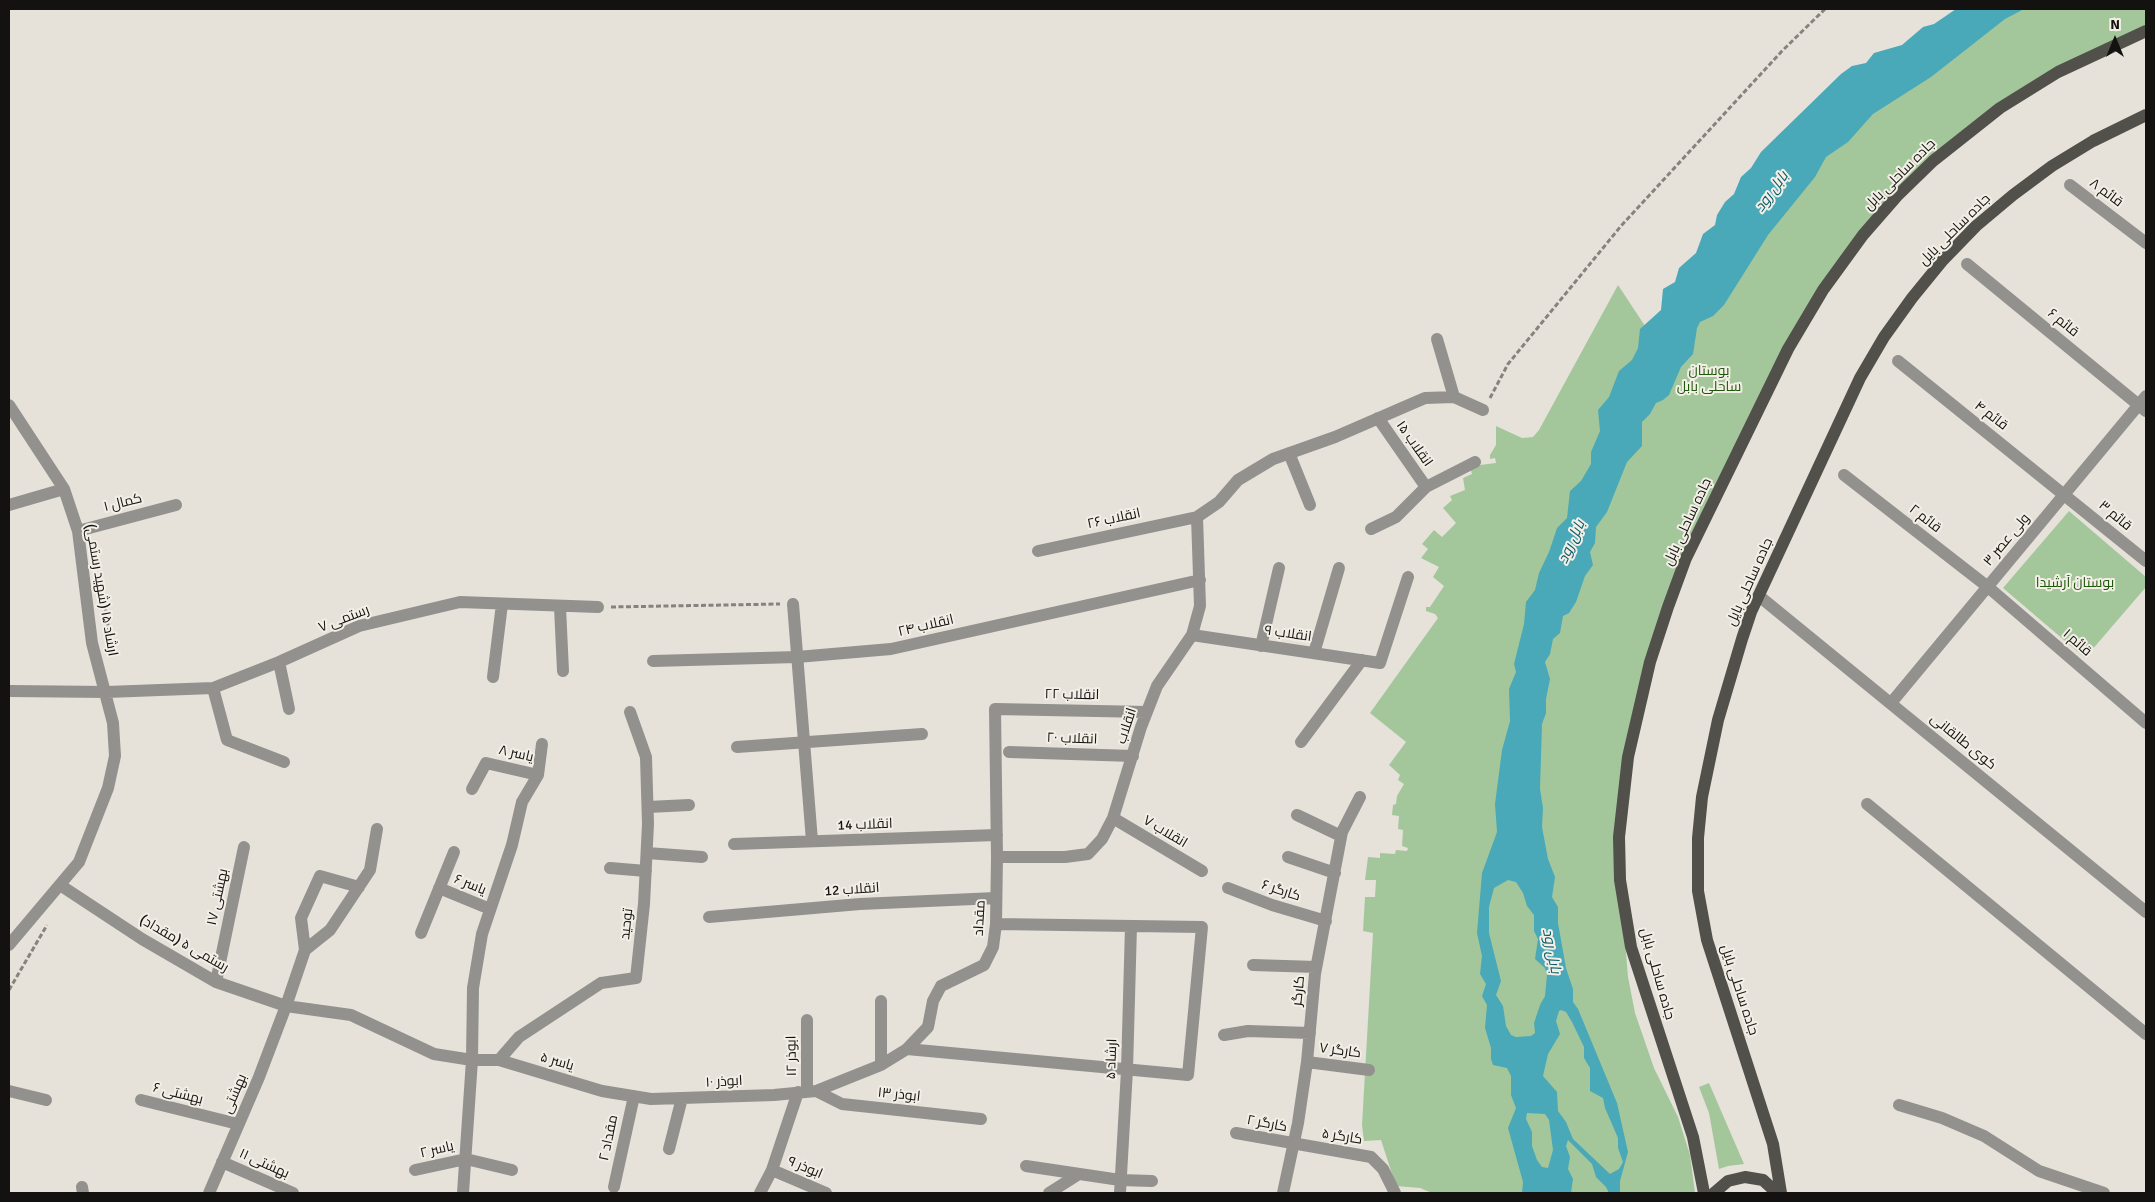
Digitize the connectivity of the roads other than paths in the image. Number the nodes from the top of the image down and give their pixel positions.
1 (2146, 31) edge
2 (2146, 115) edge
3 (2070, 185) dead end
4 (2146, 243) edge
5 (1967, 264) dead end
6 (1437, 339) dead end
7 (1898, 361) dead end
8 (1454, 397) junction
9 (2144, 404) edge
10 (9, 405) edge
11 (1483, 410) road end
12 (1378, 418) junction
13 (1289, 453) junction
14 (1475, 462) dead end
15 (1844, 475) dead end
16 (1426, 488) junction
17 (64, 489) junction
18 (2065, 494) junction
19 (9, 505) edge
20 (176, 505) dead end
21 (1310, 505) dead end
22 (1197, 517) junction
23 (1372, 529) dead end
24 (78, 531) junction
25 (1038, 551) dead end
26 (2146, 561) edge
27 (1279, 568) dead end
28 (1339, 568) dead end
29 (1408, 577) dead end
30 (1200, 580) junction
31 (1988, 587) junction
32 (1759, 596) junction
33 (502, 604) junction
34 (793, 604) road end
35 (560, 607) junction
36 (598, 607) road end
37 (1192, 635) junction
38 (1261, 646) junction
39 (1314, 653) junction
40 (797, 657) junction
41 (1362, 660) junction
42 (653, 661) dead end
43 (279, 662) junction
44 (563, 671) dead end
45 (493, 677) dead end
46 (213, 688) junction
47 (9, 691) edge
48 (106, 692) junction
49 (1891, 702) junction
50 (289, 709) dead end
51 (995, 709) joint
52 (630, 712) dead end
53 (1147, 712) junction
54 (2146, 723) edge
55 (922, 734) dead end
56 (804, 742) junction
57 (1301, 742) dead end
58 (542, 744) dead end
59 (737, 747) dead end
60 (1009, 752) dead end
61 (1134, 756) junction
62 (284, 762) dead end
63 (538, 775) junction
64 (472, 789) dead end
65 (1360, 797) dead end
66 (1867, 804) dead end
67 (689, 805) dead end
68 (648, 807) junction
69 (1297, 815) dead end
70 (1113, 818) junction
71 (378, 830) dead end
72 (997, 835) junction
73 (1341, 836) junction
74 (812, 842) junction
75 (734, 844) dead end
76 (244, 847) dead end
77 (454, 852) dead end
78 (647, 853) junction
79 (702, 857) dead end
80 (997, 857) junction
81 (1288, 857) dead end
82 (610, 868) dead end
83 (646, 871) junction
84 (1202, 871) dead end
85 (1335, 873) junction
86 (60, 885) junction
87 (359, 887) junction
88 (439, 888) junction
89 (1228, 888) dead end
90 (996, 898) junction
91 (490, 910) junction
92 (2146, 912) edge
93 (709, 917) dead end
94 (1326, 920) junction
95 (996, 924) junction
96 (1131, 926) junction
97 (422, 933) dead end
98 (9, 945) edge
99 (305, 950) junction
100 (1253, 964) dead end
101 (1316, 967) junction
102 (216, 982) junction
103 (881, 1001) dead end
104 (286, 1006) junction
105 (807, 1020) dead end
106 (1310, 1033) junction
107 (2146, 1034) edge
108 (1224, 1035) dead end
109 (907, 1049) junction
110 (472, 1060) junction
111 (499, 1060) junction
112 (1307, 1062) junction
113 (881, 1065) junction
114 (1127, 1070) junction
115 (1369, 1070) dead end
116 (9, 1091) edge
117 (807, 1092) junction
118 (634, 1096) junction
119 (682, 1098) junction
120 (46, 1100) dead end
121 (141, 1100) dead end
122 (1899, 1105) dead end
123 (981, 1119) dead end
124 (238, 1124) junction
125 (1236, 1133) dead end
126 (1293, 1144) junction
127 (669, 1149) dead end
128 (466, 1159) junction
129 (222, 1162) junction
130 (1026, 1166) dead end
131 (415, 1170) dead end
132 (512, 1170) dead end
133 (772, 1170) junction
134 (1079, 1174) junction
135 (1152, 1181) dead end
136 (614, 1187) dead end
137 (1120, 1187) edge
138 (209, 1193) edge
139 (293, 1193) edge
140 (463, 1193) edge
141 (760, 1193) edge
142 (826, 1193) edge
143 (1049, 1193) edge
144 (1283, 1193) edge
145 (1395, 1193) edge
146 (1704, 1193) edge
147 (1714, 1193) edge
148 (1779, 1193) edge
149 (2104, 1193) edge

1 - 146 main road, جاده ساحلی بابل
2 - 32 main road, جاده ساحلی بایل
3 - 4 street, قائم ۸
5 - 9 street, قائم ۶
6 - 8 street
7 - 18 street, قائم ۴
8 - 11 street
8 - 12 street
9 - 18 street, ولی عصر ۳
10 - 17 street, ارشاد ۱۵ (شهید رستمی)
12 - 13 street
12 - 16 street, انقلاب ۱۵
13 - 21 street
13 - 22 street
14 - 16 street
15 - 31 street, قائم ۲
16 - 23 street
17 - 19 street
17 - 24 street, ارشاد ۱۵ (شهید رستمی)
18 - 26 street, قائم ۳
18 - 31 street, ولی عصر ۳
20 - 24 street, کمال ۱
22 - 25 street, انقلاب ۲۶
22 - 30 street, انقلاب
24 - 48 street, ارشاد ۱۵ (شهید رستمی)
27 - 38 street
28 - 39 street
29 - 41 street, انقلاب ۹
30 - 37 street, انقلاب
30 - 40 street, انقلاب ۲۴
31 - 49 street, ولی عصر ۳
31 - 54 street, قائم ۱
32 - 49 street, کوی طالقانی
32 - 148 main road, جاده ساحلی بایل
33 - 35 street, رستمی ۷
33 - 43 street, رستمی ۷
33 - 45 street
34 - 40 street
35 - 36 street, رستمی ۷
35 - 44 street
37 - 38 street, انقلاب ۹
37 - 53 street, انقلاب
38 - 39 street, انقلاب ۹
39 - 41 street, انقلاب ۹
40 - 42 street, انقلاب ۲۴
40 - 56 street
41 - 57 street
43 - 46 street, رستمی ۷
43 - 50 street
46 - 48 street, رستمی ۷
46 - 62 street
47 - 48 street, رستمی ۷
48 - 86 street, ارشاد ۱۵ (شهید رستمی)
49 - 92 street, کوی طالقانی
51 - 53 street, انقلاب ۲۲
51 - 72 street, مقداد
52 - 68 street, توحید
53 - 61 street, انقلاب
55 - 56 street
56 - 59 street
56 - 74 street
58 - 63 street
60 - 61 street, انقلاب ۲۰
61 - 70 street, انقلاب
63 - 64 street, یاسر ۸
63 - 91 street
65 - 73 street, کارگر
66 - 107 street
67 - 68 street
68 - 78 street, توحید
69 - 73 street
70 - 80 street, انقلاب
70 - 84 street, انقلاب ۷
71 - 87 street
72 - 74 street, انقلاب 14
72 - 80 street, مقداد
73 - 85 street, کارگر
74 - 75 street, انقلاب 14
76 - 102 street, بهشتی ۱۷
77 - 88 street
78 - 79 street
78 - 83 street, توحید
80 - 90 street, مقداد
81 - 85 street
82 - 83 street
83 - 111 street, توحید
85 - 94 street, کارگر
86 - 98 street, ارشاد ۱۵ (شهید رستمی)
86 - 102 street, رستمی ۵ (مقداد)
87 - 99 street
87 - 99 street
88 - 91 street, یاسر ۶
88 - 97 street
89 - 94 street, کارگر ۶
90 - 93 street, انقلاب 12
90 - 95 street, مقداد
91 - 110 street
94 - 101 street, کارگر
95 - 96 street
95 - 109 street, مقداد
96 - 114 street, ارشاد ۵
96 - 114 street
99 - 104 street, بهشتی
100 - 101 street
101 - 106 street, کارگر
102 - 104 street, رستمی ۵ (مقداد)
103 - 113 street
104 - 110 street, رستمی ۵ (مقداد)
104 - 124 street, بهشتی
105 - 117 street, ابوذر ۱۲
106 - 108 street
106 - 112 street, کارگر
109 - 113 street, مقداد
109 - 114 street
110 - 111 street, یاسر ۵
110 - 128 street
111 - 118 street, یاسر ۵
112 - 115 street, کارگر ۷
112 - 126 street, کارگر
113 - 117 street, مقداد
114 - 137 street, ارشاد ۵
116 - 120 street
117 - 119 street, ابوذر ۱۰
117 - 123 street, ابوذر ۱۳
117 - 133 street, ابوذر ۱۲
118 - 119 street, ابوذر ۱۰
118 - 136 street, مقداد ۲
119 - 127 street
121 - 124 street, بهشتی ۶
122 - 149 street
124 - 129 street, بهشتی
125 - 126 street, کارگر ۲
126 - 144 street, کارگر
126 - 145 street, کارگر ۵
128 - 131 street, یاسر ۲
128 - 132 street
128 - 140 street
129 - 138 street, بهشتی
129 - 139 street, بهشتی ۱۱
130 - 134 street
133 - 141 street, ابوذر ۱۲
133 - 142 street, ابوذر ۹
134 - 137 street
134 - 143 street
135 - 137 street
147 - 148 main road

